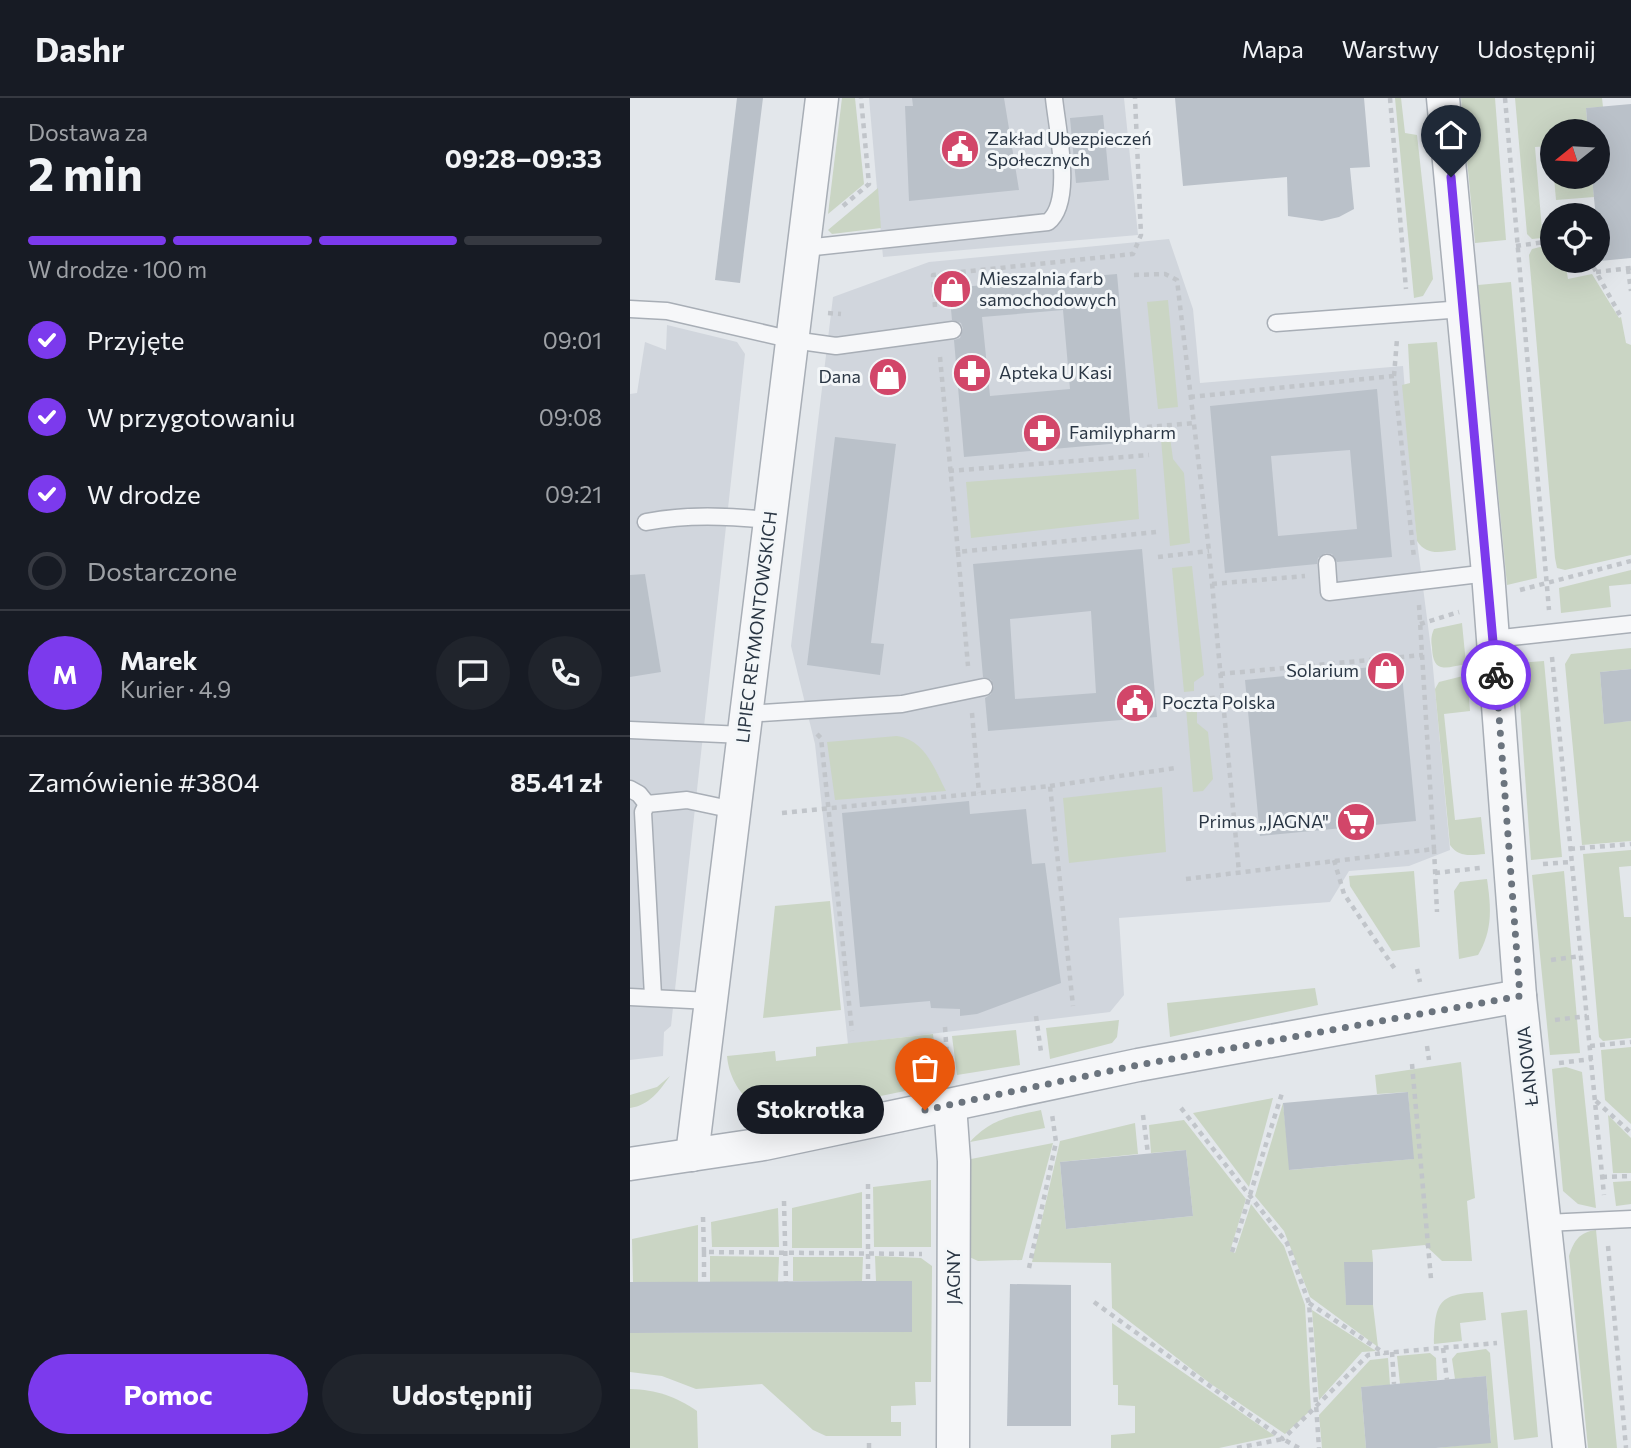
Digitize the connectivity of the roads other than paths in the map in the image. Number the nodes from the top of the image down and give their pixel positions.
1 (822, 98) edge
2 (1054, 98) edge
3 (1443, 98) edge
4 (806, 242) junction
5 (630, 309) edge
6 (1463, 309) junction
7 (1276, 323) dead end
8 (945, 331) road end
9 (793, 340) junction
10 (769, 520) junction
11 (646, 522) dead end
12 (1327, 563) dead end
13 (1488, 573) junction
14 (1631, 624) edge
15 (1493, 639) junction
16 (984, 687) dead end
17 (745, 724) junction
18 (630, 730) edge
19 (630, 789) edge
20 (646, 804) junction
21 (734, 810) junction
22 (653, 996) junction
23 (1520, 996) junction
24 (630, 997) edge
25 (710, 1001) junction
26 (950, 1105) junction
27 (692, 1155) junction
28 (630, 1164) edge
29 (1631, 1219) edge
30 (1545, 1223) junction
31 (953, 1448) edge
32 (1569, 1448) edge

1 - 4 street, LIPIEC REYMONTOWSKICH
2 - 4 lane
3 - 6 street, ŁANOWA
4 - 9 street, LIPIEC REYMONTOWSKICH
5 - 9 lane
6 - 7 lane
6 - 13 street, ŁANOWA
8 - 9 lane
9 - 10 street, LIPIEC REYMONTOWSKICH
10 - 11 lane
10 - 17 street, LIPIEC REYMONTOWSKICH
12 - 13 lane
13 - 15 street, ŁANOWA
14 - 15 lane
15 - 23 street, ŁANOWA
16 - 17 lane
17 - 18 lane
17 - 21 street, LIPIEC REYMONTOWSKICH
19 - 20 lane
20 - 21 lane
20 - 22 lane
21 - 25 street, LIPIEC REYMONTOWSKICH
22 - 24 lane
22 - 25 lane
23 - 26 street
23 - 30 street, ŁANOWA
25 - 27 street, LIPIEC REYMONTOWSKICH
26 - 27 street
26 - 31 street, JAGNY
27 - 28 street
29 - 30 lane
30 - 32 street, ŁANOWA

